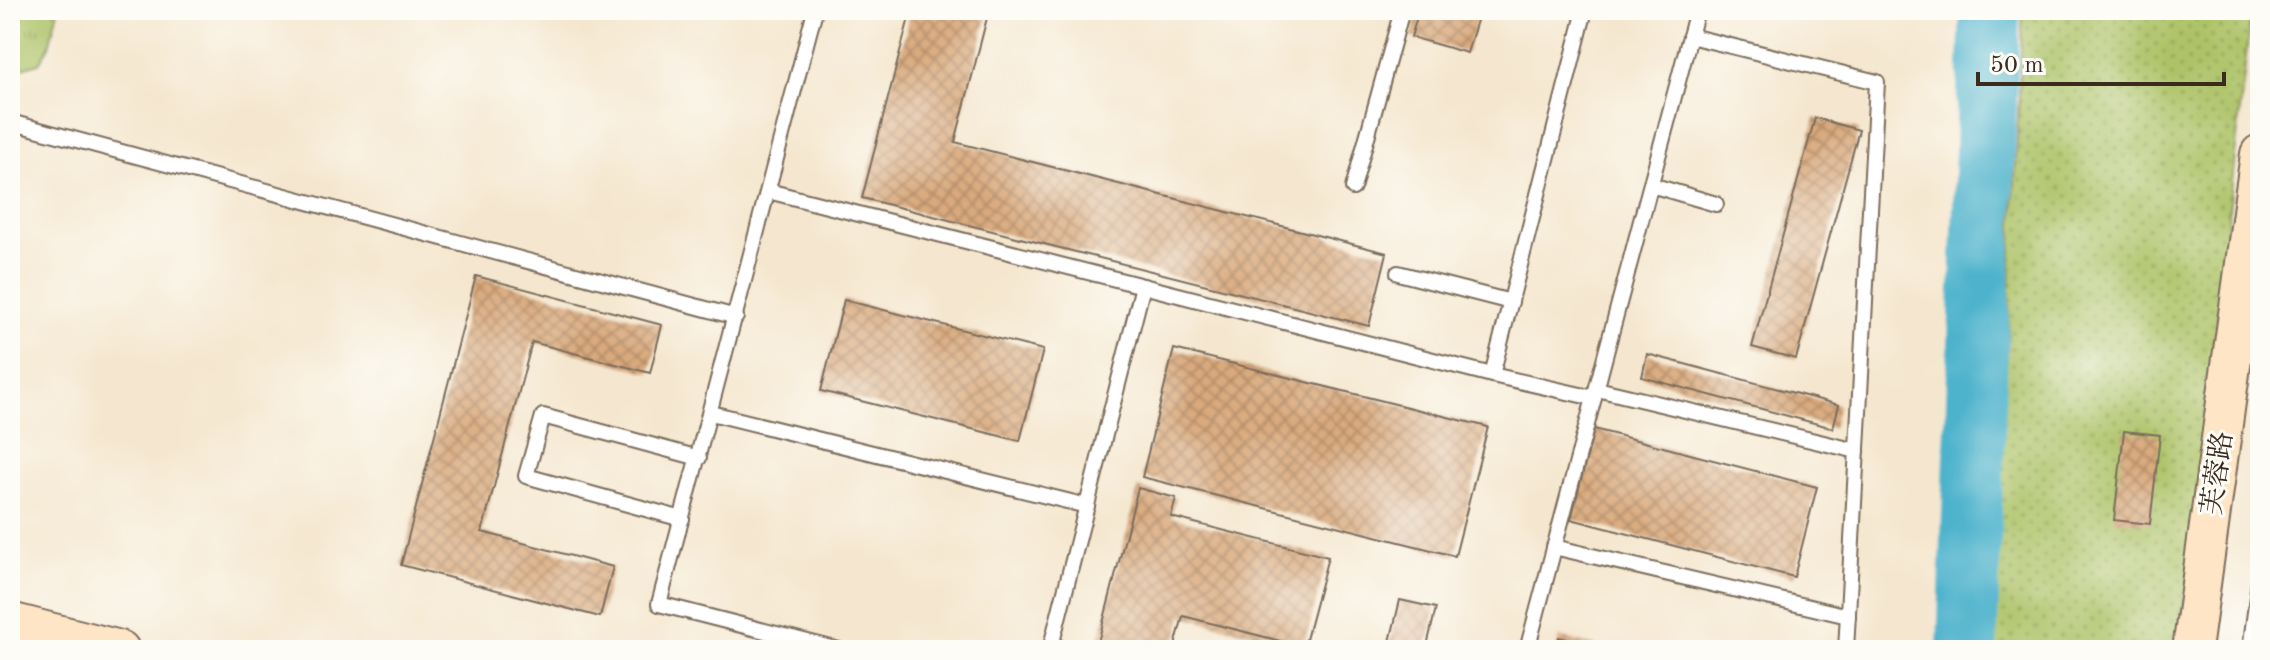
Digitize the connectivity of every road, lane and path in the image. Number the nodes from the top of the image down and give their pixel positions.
1 (815, 10) edge
2 (1402, 10) edge
3 (1585, 10) edge
4 (1697, 10) edge
5 (1690, 36) junction
6 (10, 122) edge
7 (2260, 154) edge
8 (1651, 185) junction
9 (1353, 188) dead end
10 (768, 191) junction
11 (1716, 204) dead end
12 (1398, 273) dead end
13 (1143, 286) junction
14 (1511, 302) junction
15 (736, 317) junction
16 (1492, 375) junction
17 (1595, 393) junction
18 (711, 413) junction
19 (1857, 451) junction
20 (699, 458) junction
21 (1087, 506) junction
22 (682, 519) junction
23 (1554, 547) junction
24 (2260, 574) edge
25 (1848, 616) junction
26 (10, 622) edge
27 (120, 650) edge
28 (839, 650) edge
29 (1050, 650) edge
30 (1527, 650) edge
31 (1846, 650) edge
32 (2192, 650) edge
33 (2250, 650) edge

1 - 10 lane
2 - 9 lane
3 - 14 lane
4 - 5 lane
5 - 8 lane
5 - 19 lane
6 - 15 lane
7 - 32 street, 芙蓉路
8 - 11 lane
8 - 17 lane
10 - 13 lane
10 - 15 lane
12 - 14 lane
13 - 16 lane
13 - 21 lane
14 - 16 lane
15 - 18 lane
16 - 17 lane
17 - 19 lane
17 - 23 lane
18 - 20 lane
18 - 21 lane
19 - 25 lane
20 - 22 lane
20 - 22 lane
21 - 29 lane
22 - 28 lane
23 - 25 lane
23 - 30 lane
24 - 33 lane
25 - 31 lane
26 - 27 street

